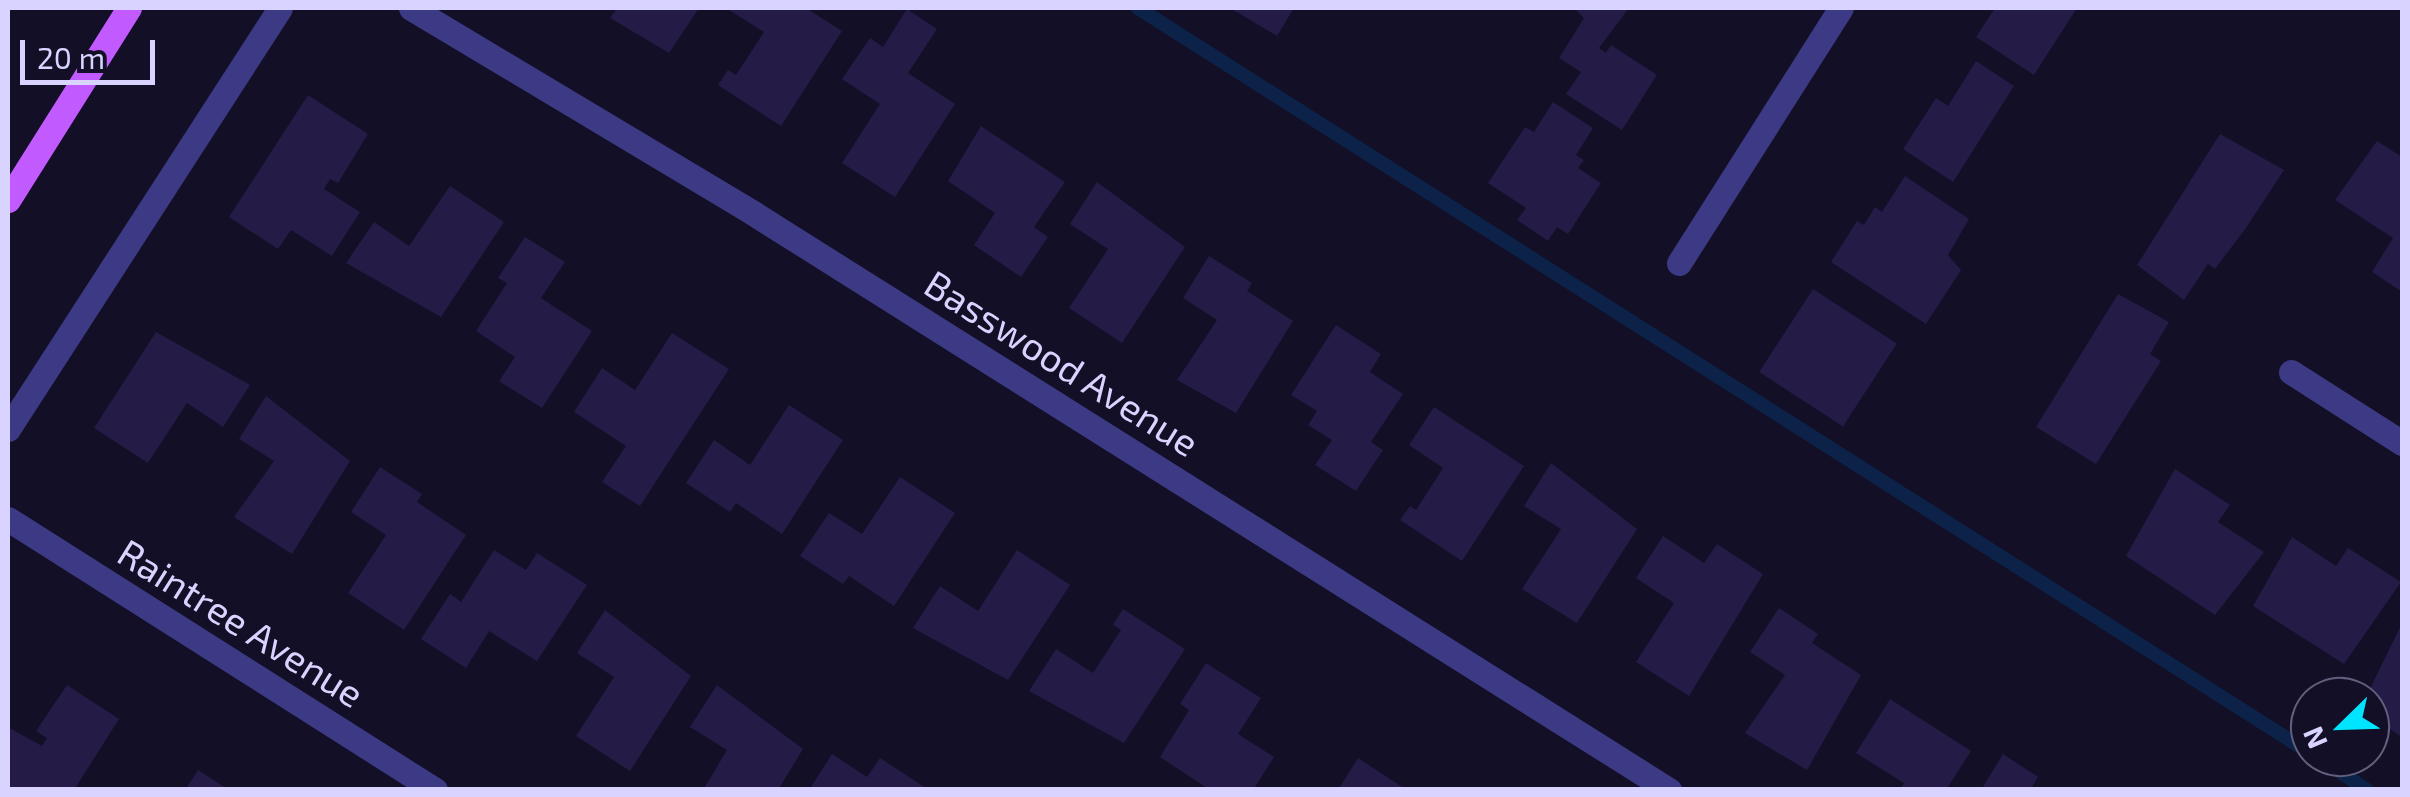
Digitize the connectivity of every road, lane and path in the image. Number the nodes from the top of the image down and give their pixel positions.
1 (129, 8) edge
2 (280, 8) edge
3 (411, 8) edge
4 (1841, 8) edge
5 (8, 200) edge
6 (1679, 263) dead end
7 (2291, 372) dead end
8 (8, 429) edge
9 (2402, 442) edge
10 (8, 520) edge
11 (435, 790) edge
12 (1670, 790) edge

1 - 5 main road
2 - 8 street
3 - 12 street, Basswood Avenue
4 - 6 street
7 - 9 street
10 - 11 street, Raintree Avenue

